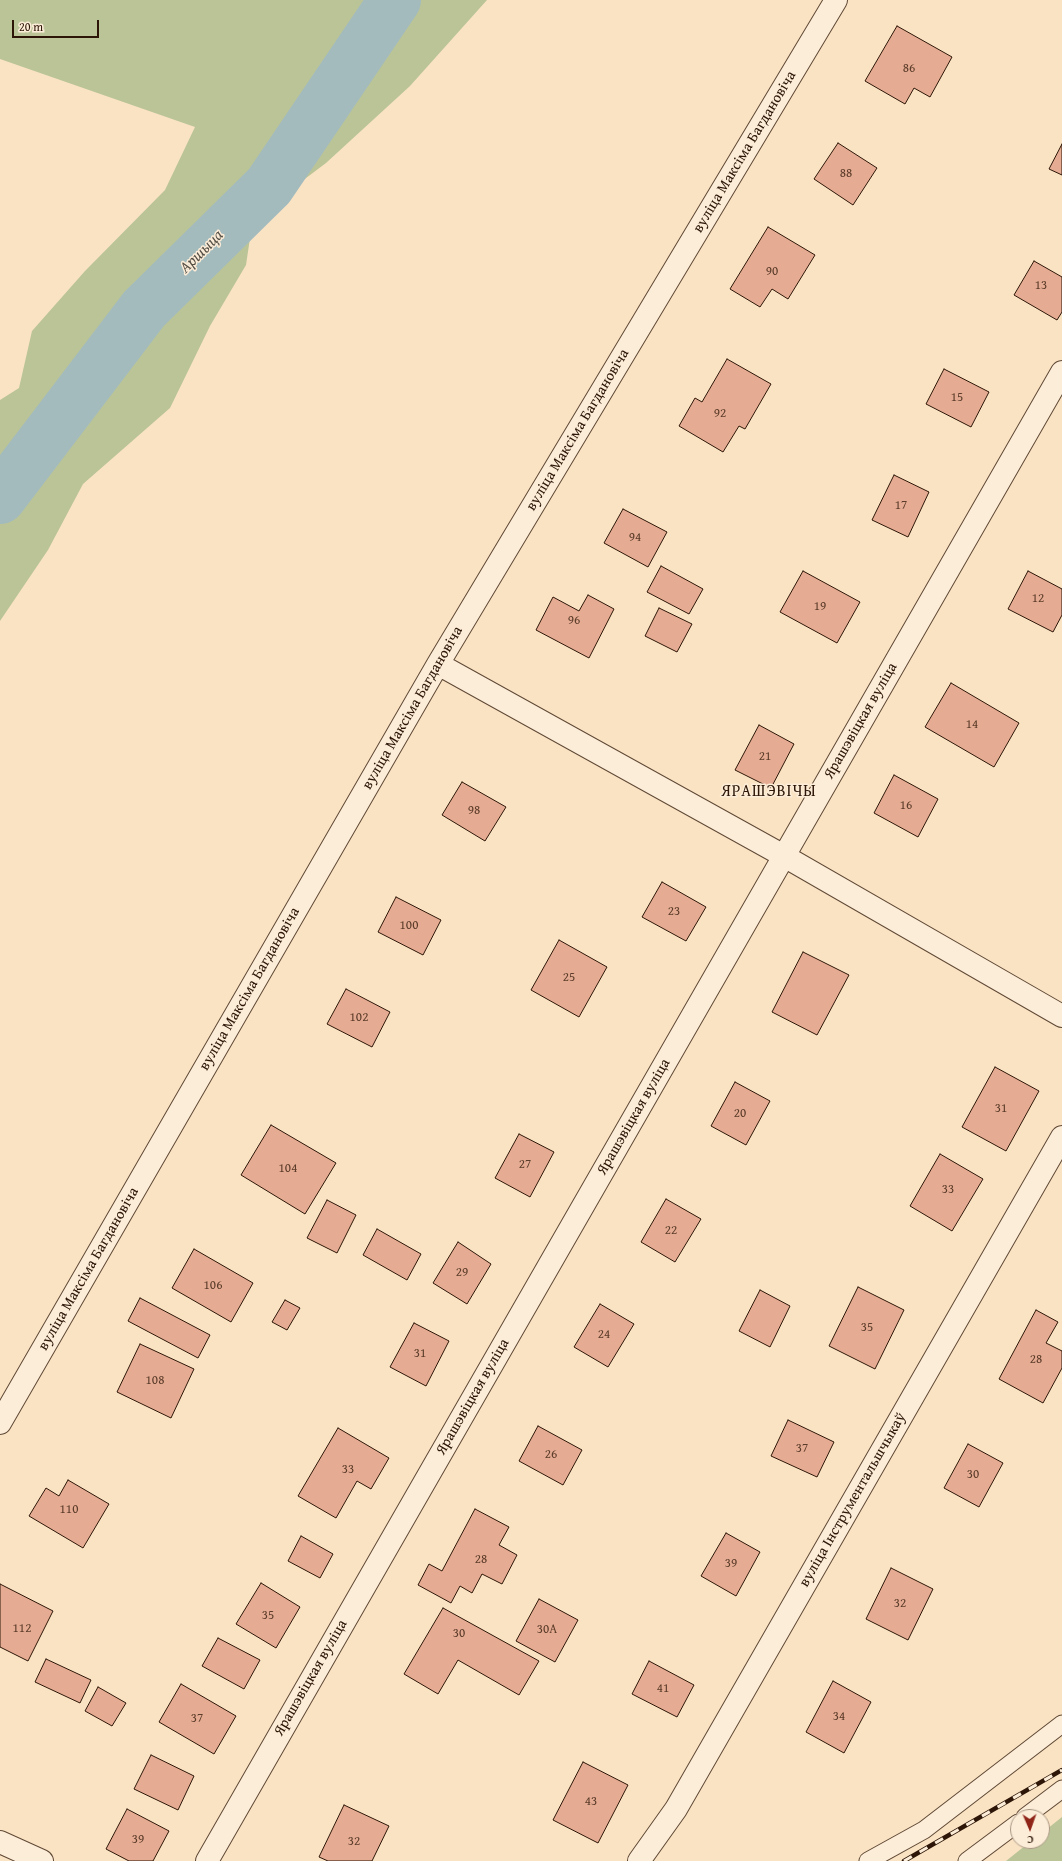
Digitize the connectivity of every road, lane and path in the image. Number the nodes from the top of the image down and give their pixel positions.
1 (836, 0) edge
2 (1062, 372) edge
3 (438, 664) junction
4 (784, 856) junction
5 (1062, 1016) edge
6 (1062, 1137) edge
7 (0, 1423) edge
8 (1062, 1724) edge
9 (1062, 1789) edge
10 (1036, 1809) edge
11 (1010, 1829) edge
12 (0, 1842) edge
13 (42, 1861) edge
14 (207, 1861) edge
15 (639, 1861) edge
16 (868, 1861) edge
17 (967, 1861) edge

1 - 3 street, вуліца Максіма Багдановіча
2 - 4 street, Ярашэвіцкая вуліца
3 - 4 street
3 - 7 street, вуліца Максіма Багдановіча
4 - 5 street
4 - 14 street, Ярашэвіцкая вуліца
6 - 15 street, вуліца Інструментальшчыкаў
8 - 16 lane
9 - 10 lane
11 - 17 lane
12 - 13 street

